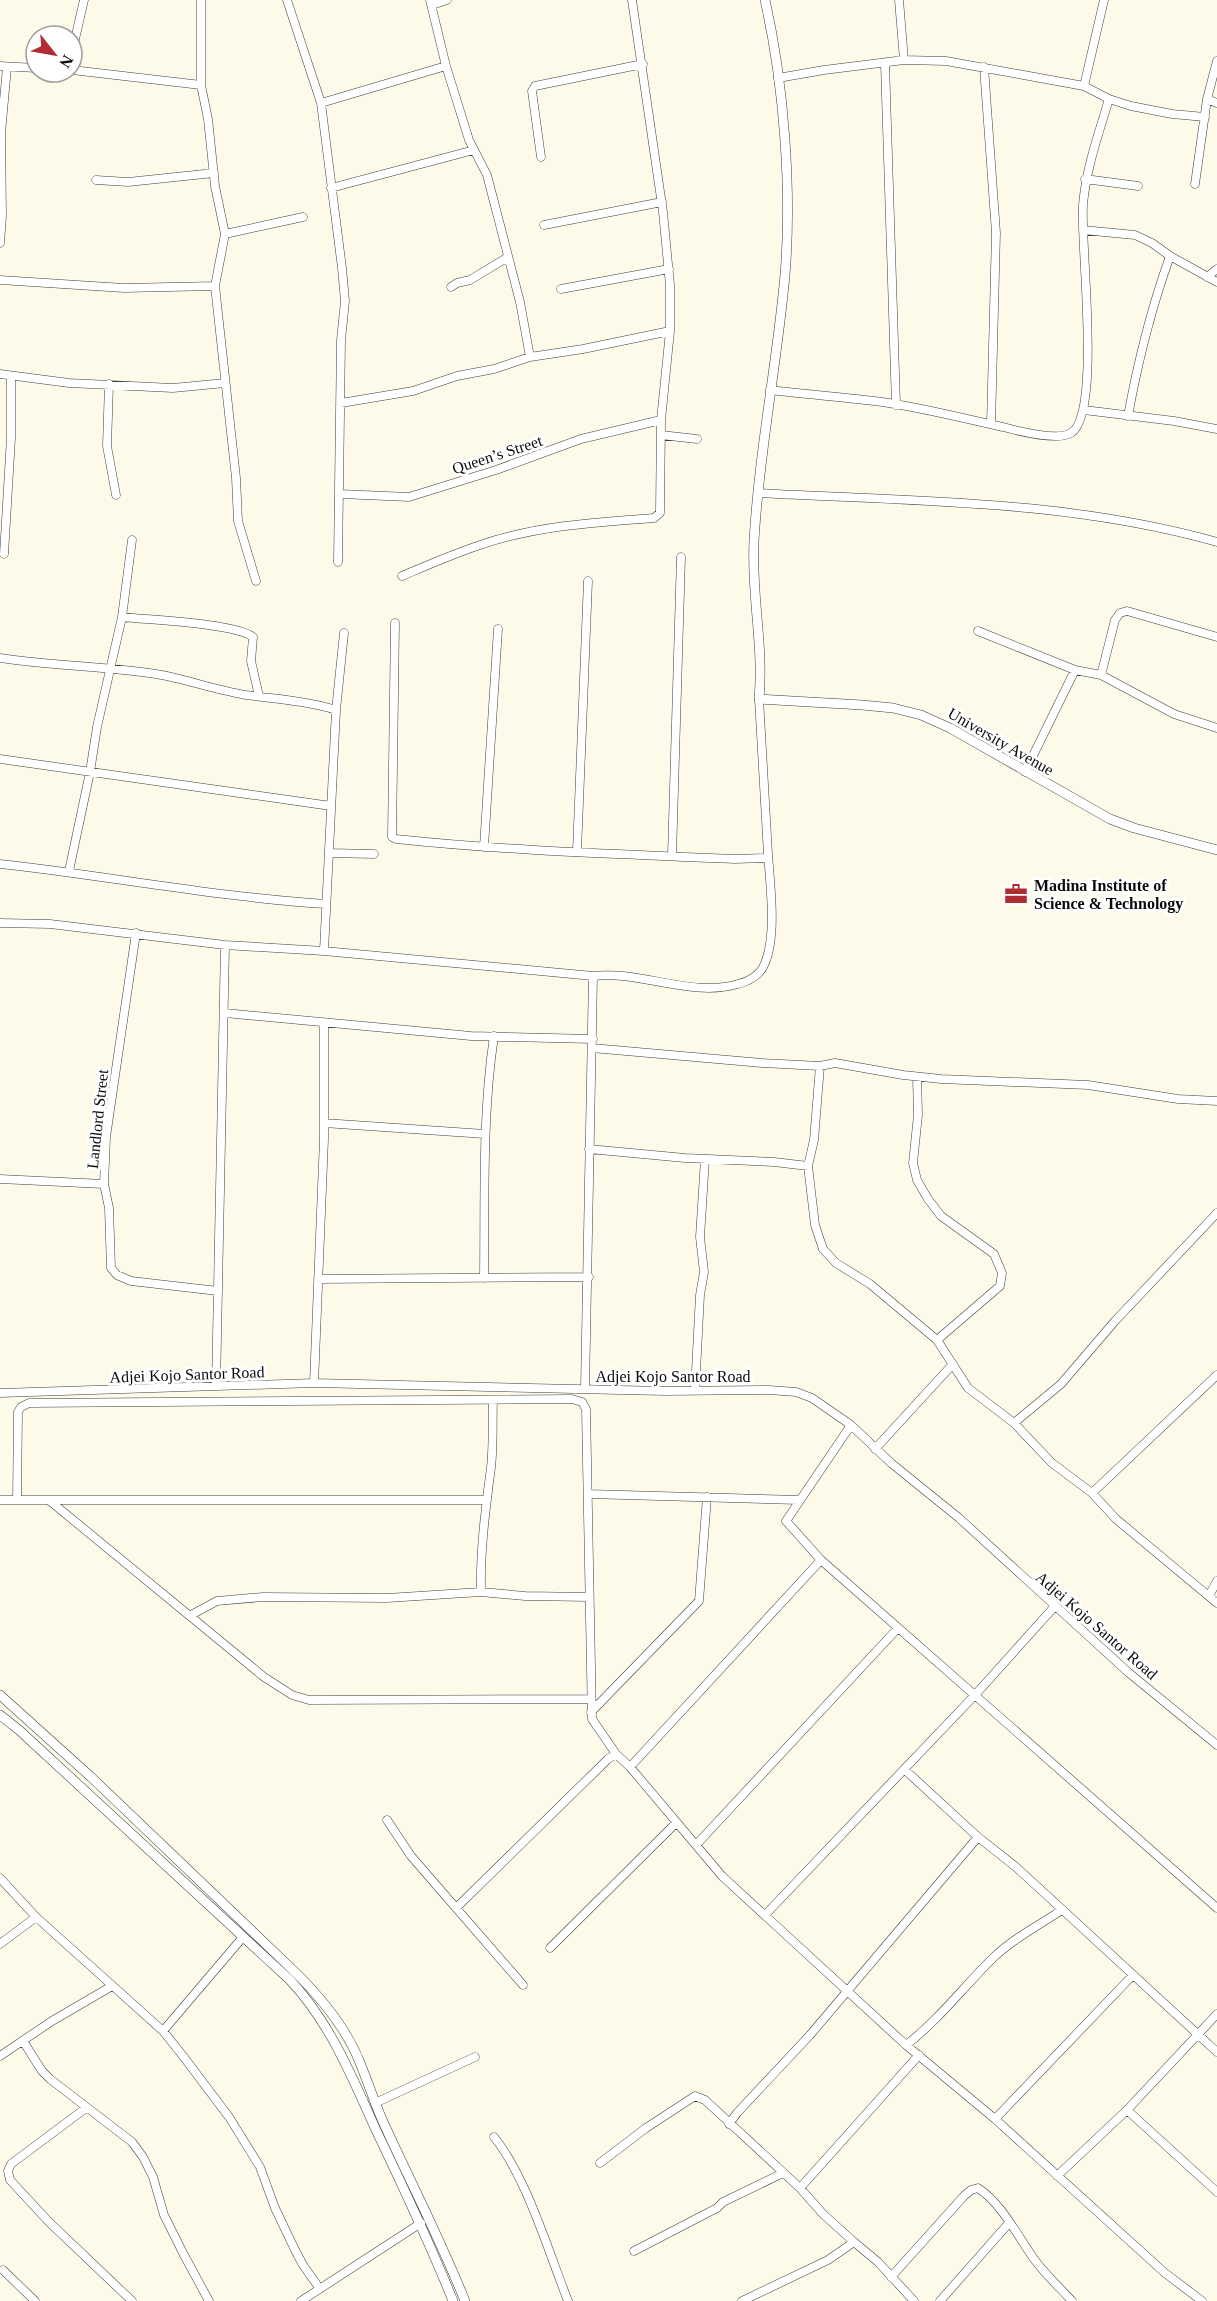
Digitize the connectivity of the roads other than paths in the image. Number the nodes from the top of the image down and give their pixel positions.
1 (84, 0) edge
2 (201, 0) edge
3 (287, 0) edge
4 (447, 0) edge
5 (632, 0) edge
6 (765, 0) edge
7 (899, 0) edge
8 (1104, 0) edge
9 (431, 2) edge
10 (78, 24) edge
11 (903, 60) junction
12 (1217, 61) edge
13 (643, 64) junction
14 (885, 64) junction
15 (446, 66) junction
16 (3, 67) edge
17 (984, 67) junction
18 (24, 68) edge
19 (84, 71) edge
20 (778, 78) junction
21 (201, 85) junction
22 (1084, 86) junction
23 (1109, 99) junction
24 (1208, 99) junction
25 (321, 103) junction
26 (1217, 103) edge
27 (1205, 117) junction
28 (474, 150) junction
29 (541, 157) dead end
30 (214, 173) junction
31 (1085, 179) junction
32 (96, 180) dead end
33 (1195, 184) dead end
34 (1138, 186) dead end
35 (331, 188) junction
36 (662, 202) junction
37 (303, 217) dead end
38 (544, 225) dead end
39 (1083, 230) junction
40 (225, 234) junction
41 (0, 243) edge
42 (1170, 256) junction
43 (508, 257) junction
44 (669, 269) junction
45 (1217, 269) edge
46 (1207, 277) junction
47 (0, 280) edge
48 (1217, 282) edge
49 (215, 286) junction
50 (451, 287) dead end
51 (561, 289) dead end
52 (670, 331) junction
53 (530, 357) junction
54 (0, 374) edge
55 (11, 376) junction
56 (225, 383) junction
57 (109, 384) junction
58 (770, 390) junction
59 (341, 403) junction
60 (896, 405) junction
61 (1084, 410) junction
62 (1128, 416) junction
63 (661, 420) junction
64 (991, 424) junction
65 (1217, 429) edge
66 (661, 435) junction
67 (697, 440) dead end
68 (759, 493) junction
69 (340, 494) junction
70 (116, 495) dead end
71 (132, 540) dead end
72 (1217, 542) edge
73 (4, 554) dead end
74 (681, 556) dead end
75 (338, 562) dead end
76 (402, 576) dead end
77 (256, 581) dead end
78 (588, 581) dead end
79 (122, 617) junction
80 (395, 623) dead end
81 (498, 629) dead end
82 (978, 631) dead end
83 (344, 633) dead end
84 (1217, 637) edge
85 (0, 658) edge
86 (110, 669) junction
87 (1075, 670) junction
88 (1101, 675) junction
89 (259, 696) junction
90 (759, 699) junction
91 (336, 710) junction
92 (1217, 728) edge
93 (0, 759) edge
94 (90, 772) junction
95 (1025, 772) junction
96 (331, 806) junction
97 (484, 847) junction
98 (1217, 850) edge
99 (577, 851) junction
100 (329, 853) junction
101 (374, 854) dead end
102 (672, 855) junction
103 (768, 858) junction
104 (0, 864) edge
105 (69, 871) junction
106 (326, 904) junction
107 (0, 923) edge
108 (136, 933) junction
109 (225, 945) junction
110 (324, 951) junction
111 (593, 976) junction
112 (225, 1013) junction
113 (324, 1023) junction
114 (494, 1036) junction
115 (593, 1039) junction
116 (592, 1048) junction
117 (820, 1066) junction
118 (917, 1077) junction
119 (1217, 1101) edge
120 (324, 1123) junction
121 (485, 1134) junction
122 (589, 1149) junction
123 (705, 1159) junction
124 (808, 1166) junction
125 (0, 1179) edge
126 (104, 1184) junction
127 (1217, 1213) edge
128 (589, 1277) junction
129 (484, 1278) junction
130 (318, 1279) junction
131 (218, 1291) junction
132 (937, 1340) junction
133 (953, 1364) junction
134 (1217, 1375) edge
135 (315, 1383) junction
136 (216, 1386) junction
137 (585, 1388) junction
138 (695, 1390) junction
139 (0, 1393) edge
140 (493, 1400) junction
141 (1014, 1423) junction
142 (851, 1425) junction
143 (875, 1449) junction
144 (1092, 1493) junction
145 (588, 1494) junction
146 (707, 1497) junction
147 (0, 1500) edge
148 (17, 1500) junction
149 (486, 1500) junction
150 (799, 1500) junction
151 (50, 1501) junction
152 (821, 1560) junction
153 (1217, 1581) edge
154 (481, 1592) junction
155 (1209, 1596) junction
156 (589, 1597) junction
157 (1217, 1603) edge
158 (1055, 1606) junction
159 (191, 1615) junction
160 (898, 1628) junction
161 (0, 1695) edge
162 (975, 1695) junction
163 (591, 1699) junction
164 (591, 1712) junction
165 (0, 1714) edge
166 (1217, 1745) edge
167 (616, 1754) junction
168 (630, 1767) junction
169 (905, 1770) junction
170 (387, 1820) dead end
171 (676, 1823) junction
172 (978, 1837) junction
173 (696, 1845) junction
174 (0, 1878) edge
175 (456, 1908) junction
176 (1217, 1908) edge
177 (1062, 1910) junction
178 (765, 1915) junction
179 (36, 1917) junction
180 (243, 1937) junction
181 (0, 1944) edge
182 (550, 1948) dead end
183 (1133, 1975) junction
184 (524, 1985) dead end
185 (112, 1986) junction
186 (846, 1990) junction
187 (1217, 2014) edge
188 (163, 2031) junction
189 (1197, 2035) junction
190 (22, 2041) junction
191 (906, 2045) junction
192 (1217, 2052) edge
193 (919, 2055) junction
194 (0, 2056) edge
195 (475, 2057) dead end
196 (375, 2103) junction
197 (86, 2108) junction
198 (1127, 2110) junction
199 (995, 2119) junction
200 (729, 2124) junction
201 (494, 2137) dead end
202 (600, 2163) dead end
203 (783, 2173) junction
204 (1057, 2176) junction
205 (800, 2188) junction
206 (1217, 2192) edge
207 (421, 2223) junction
208 (1009, 2223) junction
209 (854, 2242) junction
210 (634, 2251) dead end
211 (3, 2270) dead end
212 (891, 2277) junction
213 (320, 2289) junction
214 (1067, 2299) edge
215 (35, 2301) edge
216 (132, 2301) edge
217 (209, 2301) edge
218 (301, 2301) edge
219 (453, 2301) edge
220 (465, 2301) edge
221 (568, 2301) edge
222 (742, 2301) edge
223 (914, 2301) edge
224 (940, 2301) edge
225 (1202, 2301) edge

1 - 10 street
2 - 21 street
3 - 25 street
4 - 9 street
5 - 13 street
6 - 20 street
7 - 11 street
8 - 22 street
9 - 15 street
11 - 14 street
11 - 17 street
12 - 24 street
13 - 29 street
13 - 36 street
14 - 20 street
14 - 60 street
15 - 25 street
15 - 28 street
16 - 18 street
16 - 41 street
17 - 22 street
17 - 64 street
19 - 21 street
20 - 58 street
21 - 30 street
22 - 23 street
23 - 27 street
23 - 31 street
24 - 26 street
24 - 27 street
25 - 35 street
27 - 33 street
28 - 35 street
28 - 43 street
30 - 32 street
30 - 40 street
31 - 34 street
31 - 39 street
35 - 59 street
36 - 38 street
36 - 44 street
37 - 40 street
39 - 42 street
39 - 61 street
40 - 49 street
42 - 46 street
42 - 62 street
43 - 50 street
43 - 53 street
44 - 51 street
44 - 52 street
45 - 46 street
46 - 48 street
47 - 49 street
49 - 56 street
52 - 53 street
52 - 63 street
53 - 59 street
54 - 55 street
55 - 57 street
55 - 73 street
56 - 57 street
56 - 77 street
57 - 70 street
58 - 60 street
58 - 68 street
59 - 69 street
60 - 64 street
61 - 62 street
61 - 64 street
62 - 65 street
63 - 66 street
63 - 69 street, Queen’s Street
66 - 67 street
66 - 76 street
68 - 72 street
68 - 90 street
69 - 75 street
71 - 79 street
74 - 102 street
78 - 99 street
79 - 86 street
79 - 89 street
80 - 97 street
81 - 97 street
82 - 87 street
83 - 91 street
84 - 88 street
85 - 86 street
86 - 89 street
86 - 94 street
87 - 88 street
87 - 95 street
88 - 92 street
89 - 91 street
90 - 95 street, University Avenue
90 - 103 street
91 - 96 street
93 - 94 street
94 - 96 street
94 - 105 street
95 - 98 street, University Avenue
96 - 100 street
97 - 99 street
99 - 102 street
100 - 101 street
100 - 106 street
102 - 103 street
103 - 111 street
104 - 105 street
105 - 106 street
106 - 110 street
107 - 108 street
108 - 109 street
108 - 126 street, Landlord Street
109 - 110 street
109 - 112 street
110 - 111 street
111 - 115 street
112 - 113 street
112 - 131 street
113 - 114 street
113 - 120 street
114 - 115 street
114 - 121 street
115 - 116 street
116 - 117 street
116 - 122 street
117 - 118 street
117 - 124 street
118 - 119 street
118 - 132 street
120 - 121 street
120 - 130 street
121 - 129 street
122 - 123 street
122 - 128 street
123 - 124 street
123 - 138 street
124 - 132 street
125 - 126 street
126 - 131 street, Landlord Street
127 - 141 street
128 - 129 street
128 - 137 street
129 - 130 street
130 - 135 street
131 - 136 street
132 - 133 street
133 - 141 street
133 - 143 street
134 - 144 street
135 - 136 street, Adjei Kojo Santor Road
135 - 137 street, Adjei Kojo Santor Road
136 - 139 street, Adjei Kojo Santor Road
137 - 138 street, Adjei Kojo Santor Road
138 - 142 street, Adjei Kojo Santor Road
140 - 145 street
140 - 148 street
140 - 149 street
141 - 144 street
142 - 143 street, Adjei Kojo Santor Road
142 - 150 street
143 - 158 street, Adjei Kojo Santor Road
144 - 155 street
145 - 146 street
145 - 156 street
146 - 150 street
146 - 164 street
147 - 148 street
148 - 151 street
149 - 151 street
149 - 154 street
150 - 152 street
151 - 159 street
152 - 160 street
152 - 168 street
153 - 155 street
154 - 156 street
154 - 159 street
155 - 157 street
156 - 163 street
158 - 162 street
158 - 166 street, Adjei Kojo Santor Road
159 - 163 street
160 - 162 street
160 - 173 street
161 - 196 street
162 - 169 street
162 - 176 street
163 - 164 street
164 - 167 street
165 - 180 street
167 - 168 street
167 - 175 street
168 - 171 street
169 - 172 street
169 - 178 street
170 - 175 street
171 - 173 street
171 - 182 street
172 - 177 street
172 - 186 street
173 - 178 street
174 - 179 street
175 - 184 street
177 - 183 street
177 - 191 street
178 - 186 street
179 - 181 street
179 - 185 street
180 - 188 street
180 - 207 street
183 - 189 street
183 - 199 street
185 - 188 street
185 - 190 street
186 - 191 street
186 - 200 street
187 - 189 street
188 - 213 street
189 - 192 street
189 - 198 street
190 - 194 street
190 - 197 street
191 - 193 street
193 - 199 street
193 - 205 street
195 - 196 street
196 - 220 street
197 - 216 street
197 - 217 street
198 - 204 street
198 - 206 street
199 - 204 street
200 - 202 street
200 - 203 street
201 - 221 street
203 - 205 street
203 - 210 street
204 - 225 street
205 - 209 street
207 - 213 street
207 - 219 street
208 - 212 street
208 - 214 street
208 - 224 street
209 - 212 street
209 - 222 street
211 - 215 street
212 - 223 street
213 - 218 street

